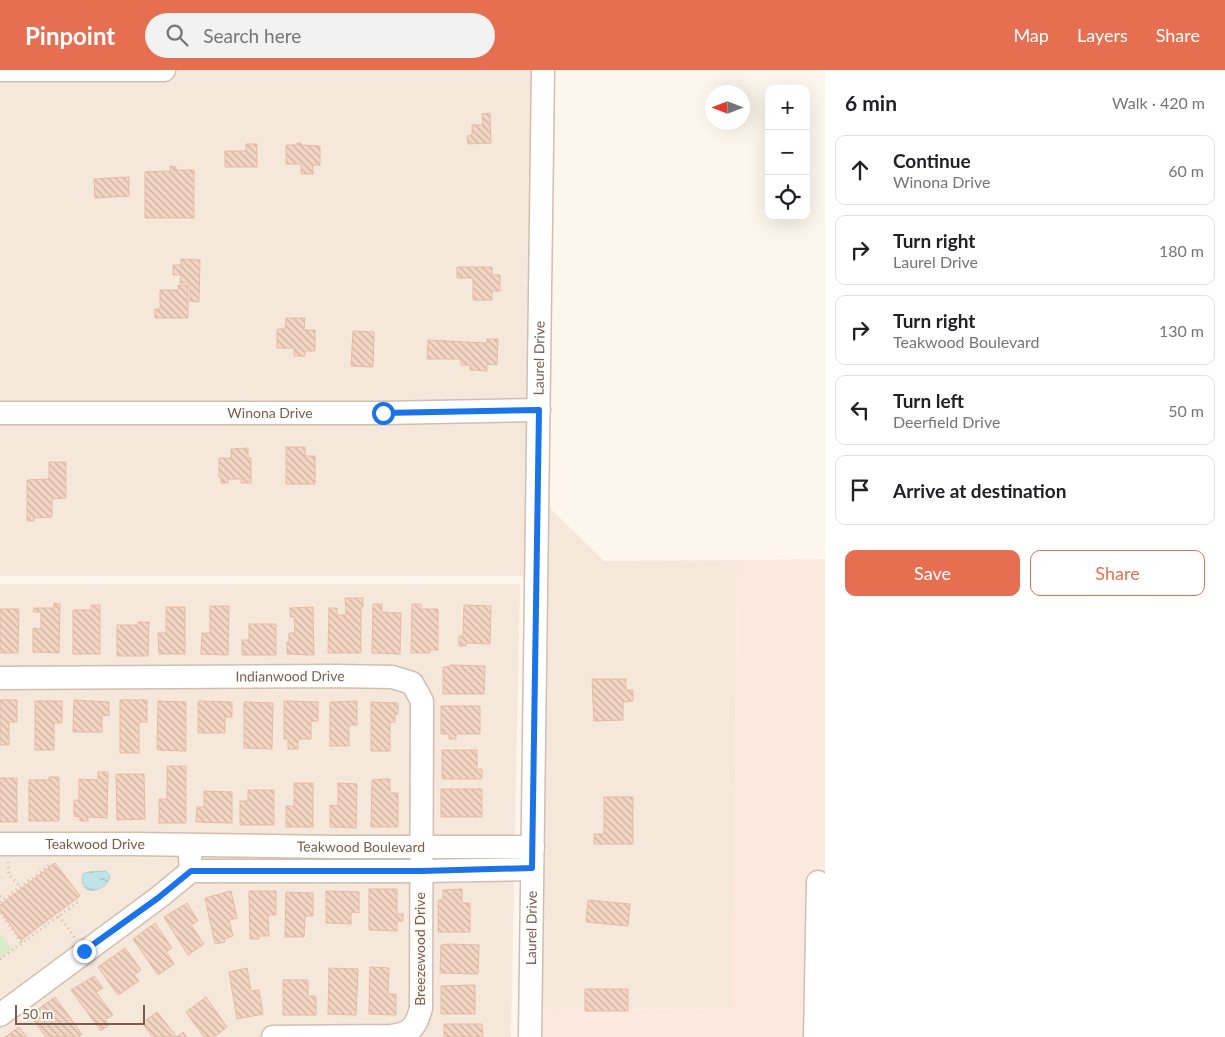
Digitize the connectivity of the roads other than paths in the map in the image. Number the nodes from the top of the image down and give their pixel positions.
1 (0, 70) edge
2 (164, 70) edge
3 (542, 70) edge
4 (539, 410) junction
5 (0, 413) edge
6 (0, 678) edge
7 (4, 844) edge
8 (189, 845) junction
9 (422, 847) junction
10 (533, 858) junction
11 (191, 871) junction
12 (421, 871) junction
13 (818, 882) dead end
14 (0, 1015) edge
15 (273, 1037) edge
16 (530, 1037) edge
17 (815, 1037) edge

1 - 2 street
3 - 4 street, Laurel Drive
4 - 5 street, Winona Drive
4 - 10 street, Laurel Drive
6 - 9 street, Indianwood Drive
7 - 8 street, Teakwood Drive
8 - 9 street, Teakwood Boulevard
8 - 11 street
9 - 10 street, Teakwood Boulevard
9 - 12 street, Breezewood Drive
10 - 12 street, Teakwood Boulevard
10 - 16 street, Laurel Drive
11 - 12 street, Teakwood Boulevard
11 - 14 street
12 - 15 street, Breezewood Drive
13 - 17 street

